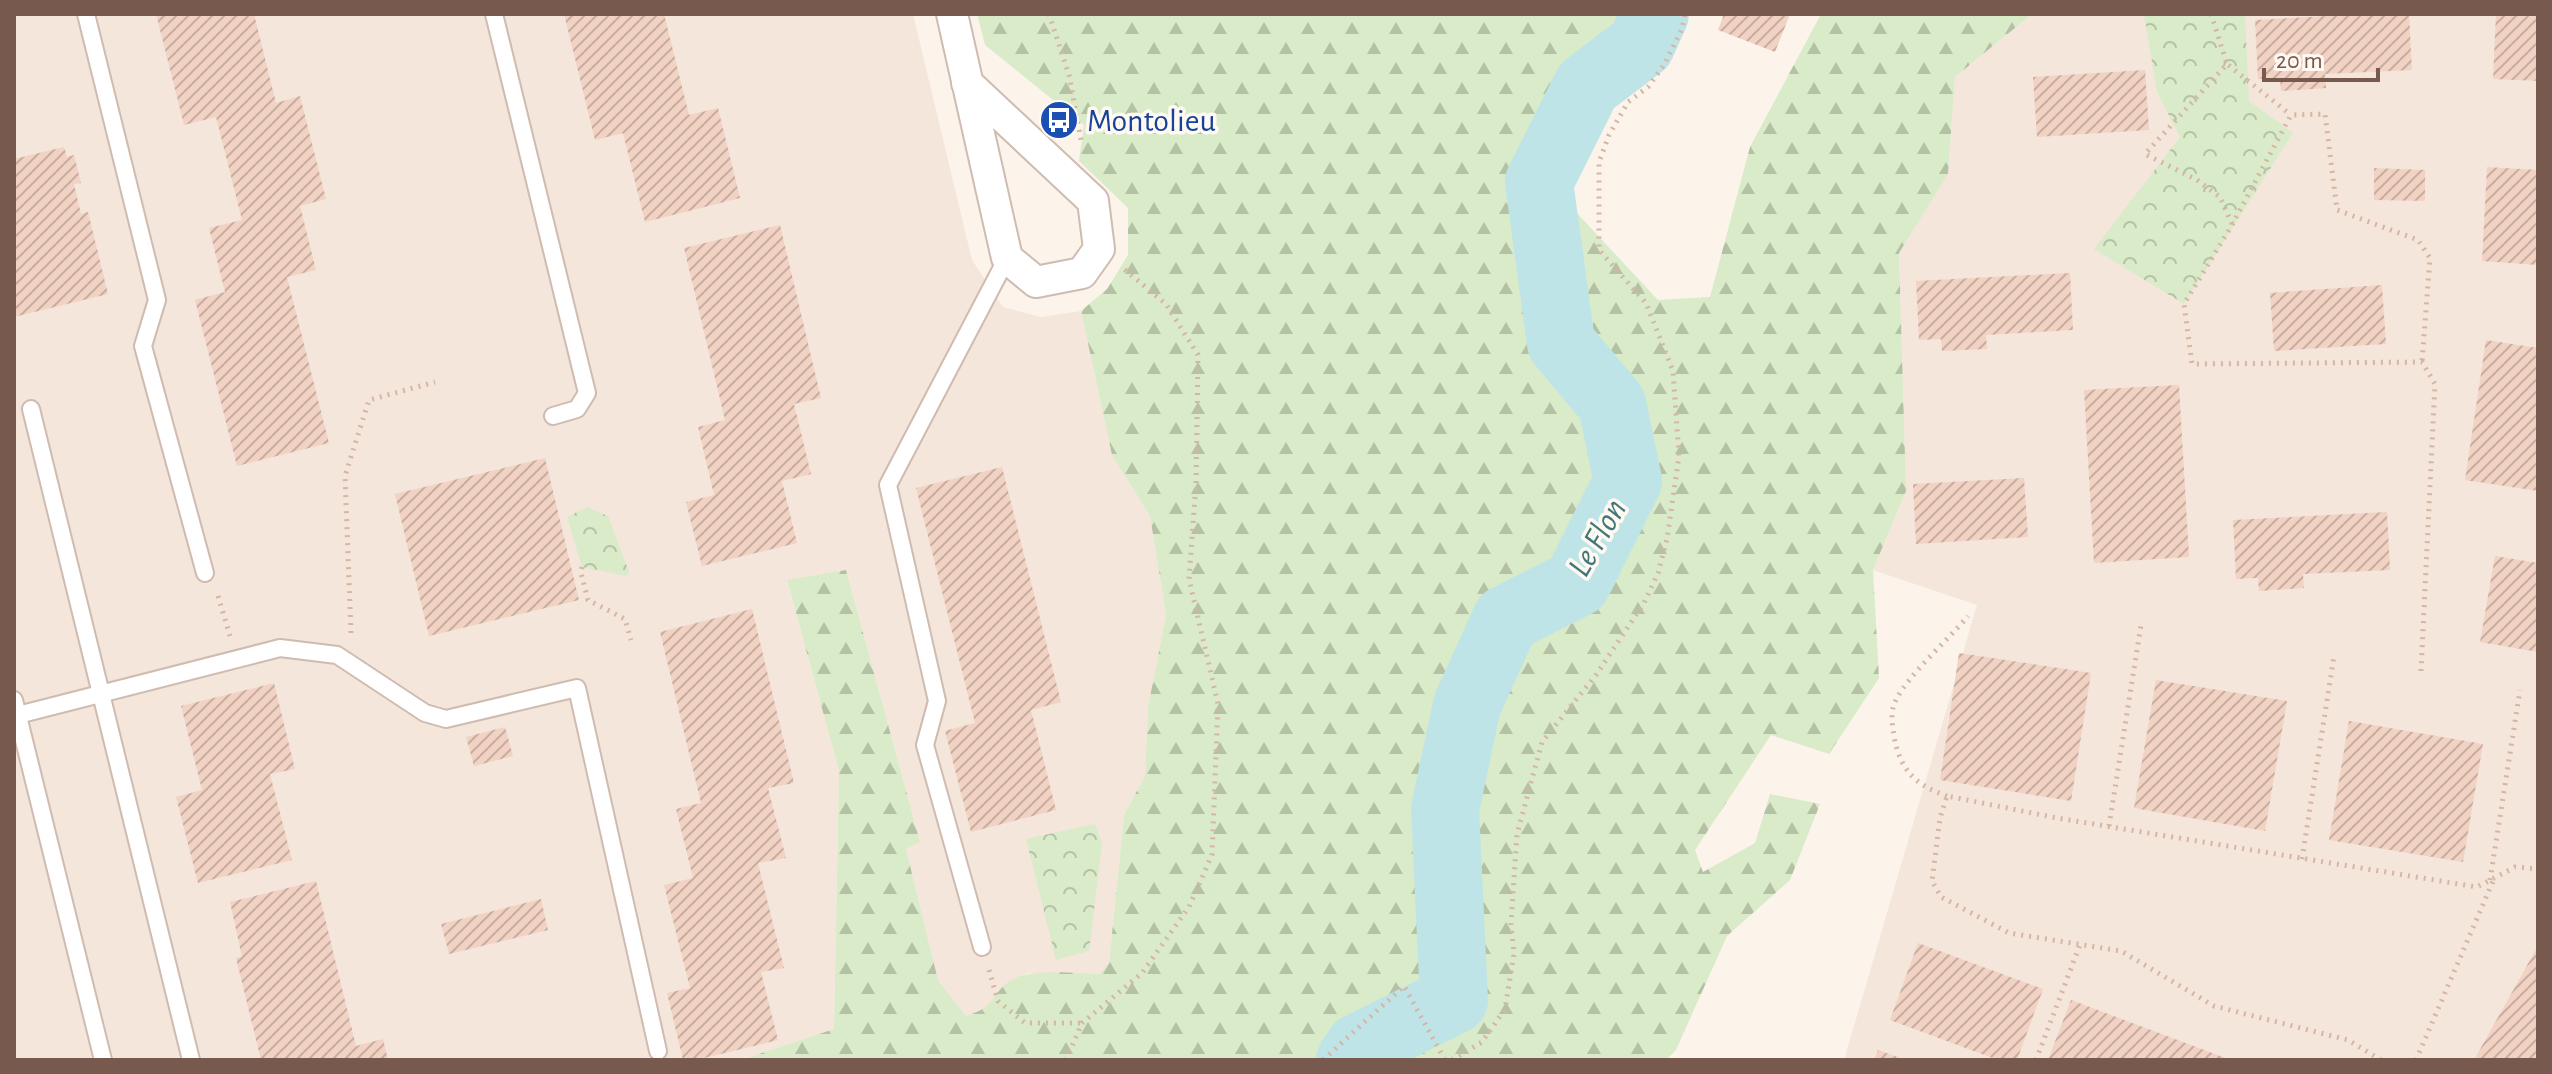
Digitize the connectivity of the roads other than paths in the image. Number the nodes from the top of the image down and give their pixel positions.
1 (86, 14) edge
2 (494, 14) edge
3 (952, 14) edge
4 (967, 83) junction
5 (1007, 258) junction
6 (31, 409) dead end
7 (553, 416) dead end
8 (205, 573) road end
9 (102, 695) junction
10 (16, 707) edge
11 (982, 947) road end
12 (658, 1051) dead end
13 (103, 1060) edge
14 (191, 1060) edge

1 - 8 lane
2 - 7 lane
3 - 4 street
4 - 5 street
4 - 5 street
5 - 11 lane
6 - 9 lane
9 - 10 lane
9 - 12 lane
9 - 14 lane
10 - 13 lane

